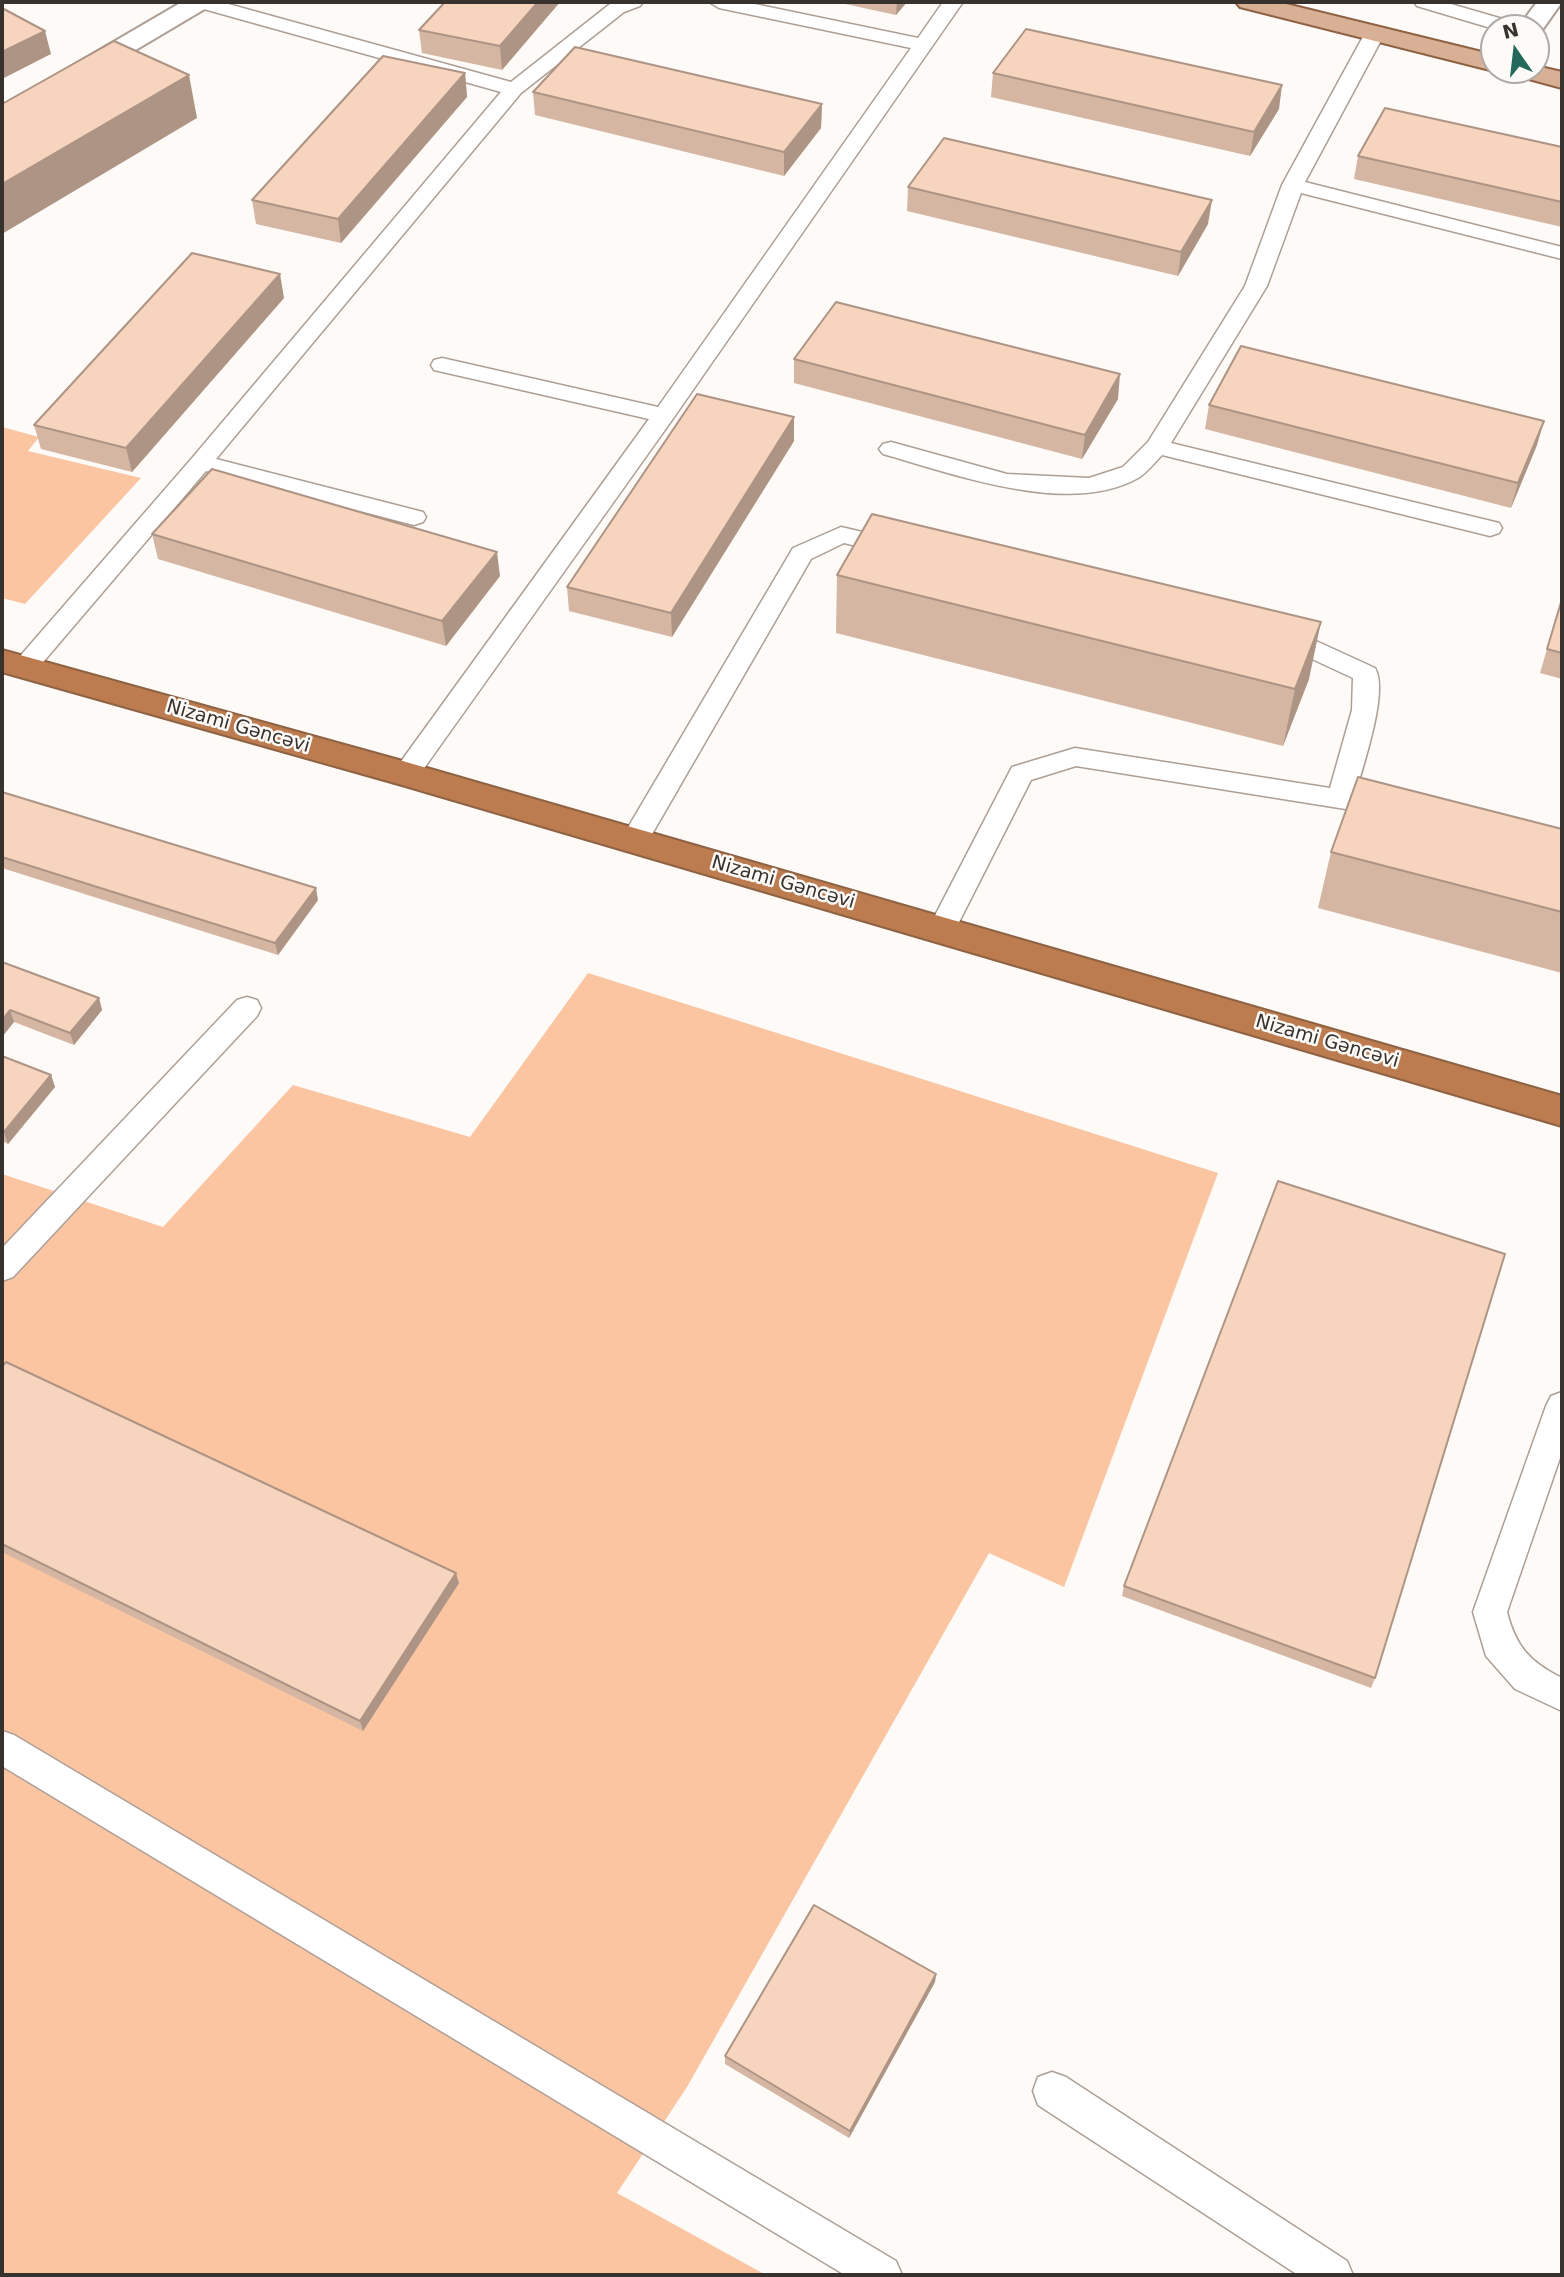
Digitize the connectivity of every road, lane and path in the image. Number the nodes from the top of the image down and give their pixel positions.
1 (199, 2) edge
2 (633, 2) edge
3 (719, 2) edge
4 (953, 2) edge
5 (1249, 2) edge
6 (1424, 2) edge
7 (1480, 18) edge
8 (1375, 33) junction
9 (922, 45) junction
10 (1480, 59) edge
11 (514, 89) junction
12 (2, 118) edge
13 (1293, 186) junction
14 (1562, 253) edge
15 (443, 365) dead end
16 (664, 415) junction
17 (1157, 447) junction
18 (891, 449) dead end
19 (201, 462) junction
20 (414, 517) dead end
21 (1490, 528) dead end
22 (921, 554) edge
23 (1254, 634) edge
24 (13, 664) edge
25 (406, 774) junction
26 (1341, 797) junction
27 (1380, 808) edge
28 (634, 841) junction
29 (942, 929) junction
30 (247, 1008) dead end
31 (1562, 1111) edge
32 (2, 1268) edge
33 (1562, 1406) edge
34 (1562, 1695) edge
35 (2, 1747) edge
36 (1052, 2091) dead end
37 (881, 2275) edge
38 (1333, 2275) edge

1 - 11 lane
1 - 12 street
2 - 11 lane
3 - 9 lane
4 - 9 lane
5 - 8 main road
6 - 7 lane
8 - 10 main road
8 - 13 lane
9 - 16 lane
11 - 19 lane
13 - 14 lane
13 - 17 lane
15 - 16 lane
16 - 25 lane
17 - 18 lane
17 - 21 lane
19 - 20 lane
19 - 24 lane
22 - 28 lane
23 - 26 lane
24 - 25 highway, Nizami Gəncəvi
25 - 28 highway, Nizami Gəncəvi
26 - 27 lane
26 - 29 lane
28 - 29 highway, Nizami Gəncəvi
29 - 31 highway, Nizami Gəncəvi
30 - 32 lane
33 - 34 lane
35 - 37 lane
36 - 38 lane

